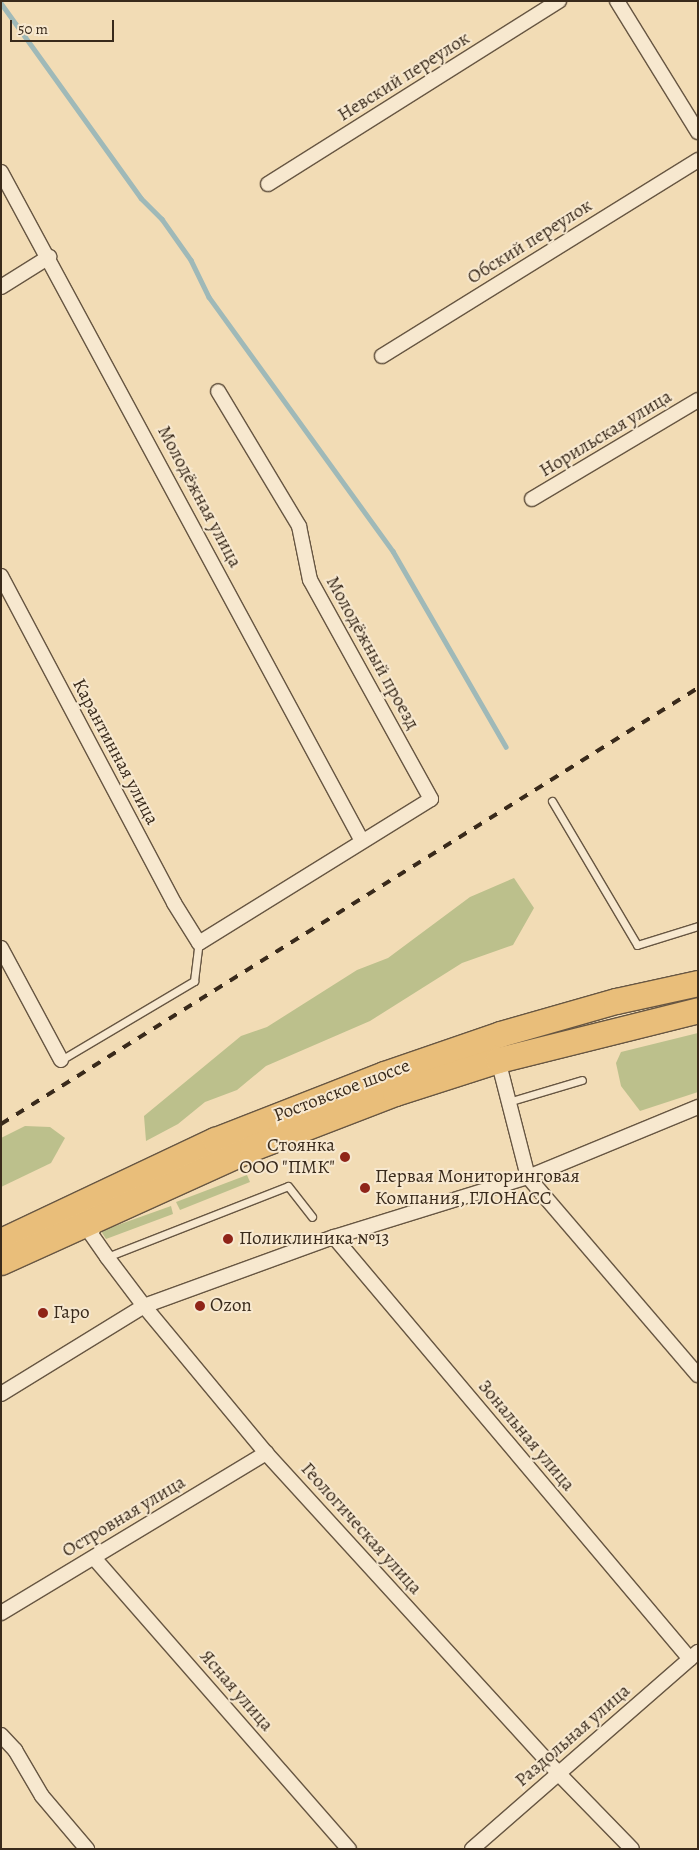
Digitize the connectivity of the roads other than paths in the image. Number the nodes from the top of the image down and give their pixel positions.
1 (559, 1) edge
2 (617, 1) edge
3 (698, 132) edge
4 (698, 160) edge
5 (1, 172) edge
6 (268, 184) dead end
7 (49, 258) junction
8 (1, 287) edge
9 (382, 356) dead end
10 (218, 390) dead end
11 (698, 400) edge
12 (532, 499) dead end
13 (1, 576) edge
14 (552, 801) dead end
15 (362, 841) junction
16 (698, 926) edge
17 (199, 943) junction
18 (1, 948) edge
19 (698, 983) edge
20 (698, 1010) edge
21 (62, 1060) joint
22 (498, 1060) junction
23 (582, 1080) dead end
24 (508, 1102) junction
25 (698, 1106) edge
26 (528, 1177) junction
27 (98, 1216) junction
28 (312, 1217) dead end
29 (334, 1237) junction
30 (1, 1241) edge
31 (107, 1257) junction
32 (1, 1262) edge
33 (144, 1306) junction
34 (698, 1375) edge
35 (1, 1394) edge
36 (266, 1453) junction
37 (94, 1558) junction
38 (1, 1613) edge
39 (694, 1655) edge
40 (1, 1736) edge
41 (558, 1773) junction
42 (87, 1849) edge
43 (349, 1849) edge
44 (472, 1849) edge
45 (632, 1849) edge

1 - 6 street, Невский переулок
2 - 3 street
4 - 9 street, Обский переулок
5 - 7 street, Молодёжная улица
7 - 8 street
7 - 15 street, Молодёжная улица
10 - 15 street, Молодёжный проезд
11 - 12 street, Норильская улица
13 - 17 street, Карантинная улица
14 - 16 lane
15 - 17 street
17 - 21 lane
18 - 21 street
19 - 30 highway, Ростовское шоссе
20 - 22 highway, Ростовское шоссе
22 - 24 street
22 - 27 highway, Ростовское шоссе
23 - 24 lane
24 - 26 street
25 - 26 street
26 - 29 street
26 - 34 street
27 - 31 street, Геологическая улица
27 - 32 highway, Ростовское шоссе
28 - 31 lane
29 - 33 street
29 - 39 street, Зональная улица
31 - 33 street, Геологическая улица
33 - 35 street
33 - 36 street, Геологическая улица
36 - 37 street, Островная улица
36 - 41 street, Геологическая улица
37 - 38 street, Островная улица
37 - 43 street, Ясная улица
39 - 41 street, Раздольная улица
40 - 42 street
41 - 44 street, Раздольная улица
41 - 45 street, Геологическая улица

